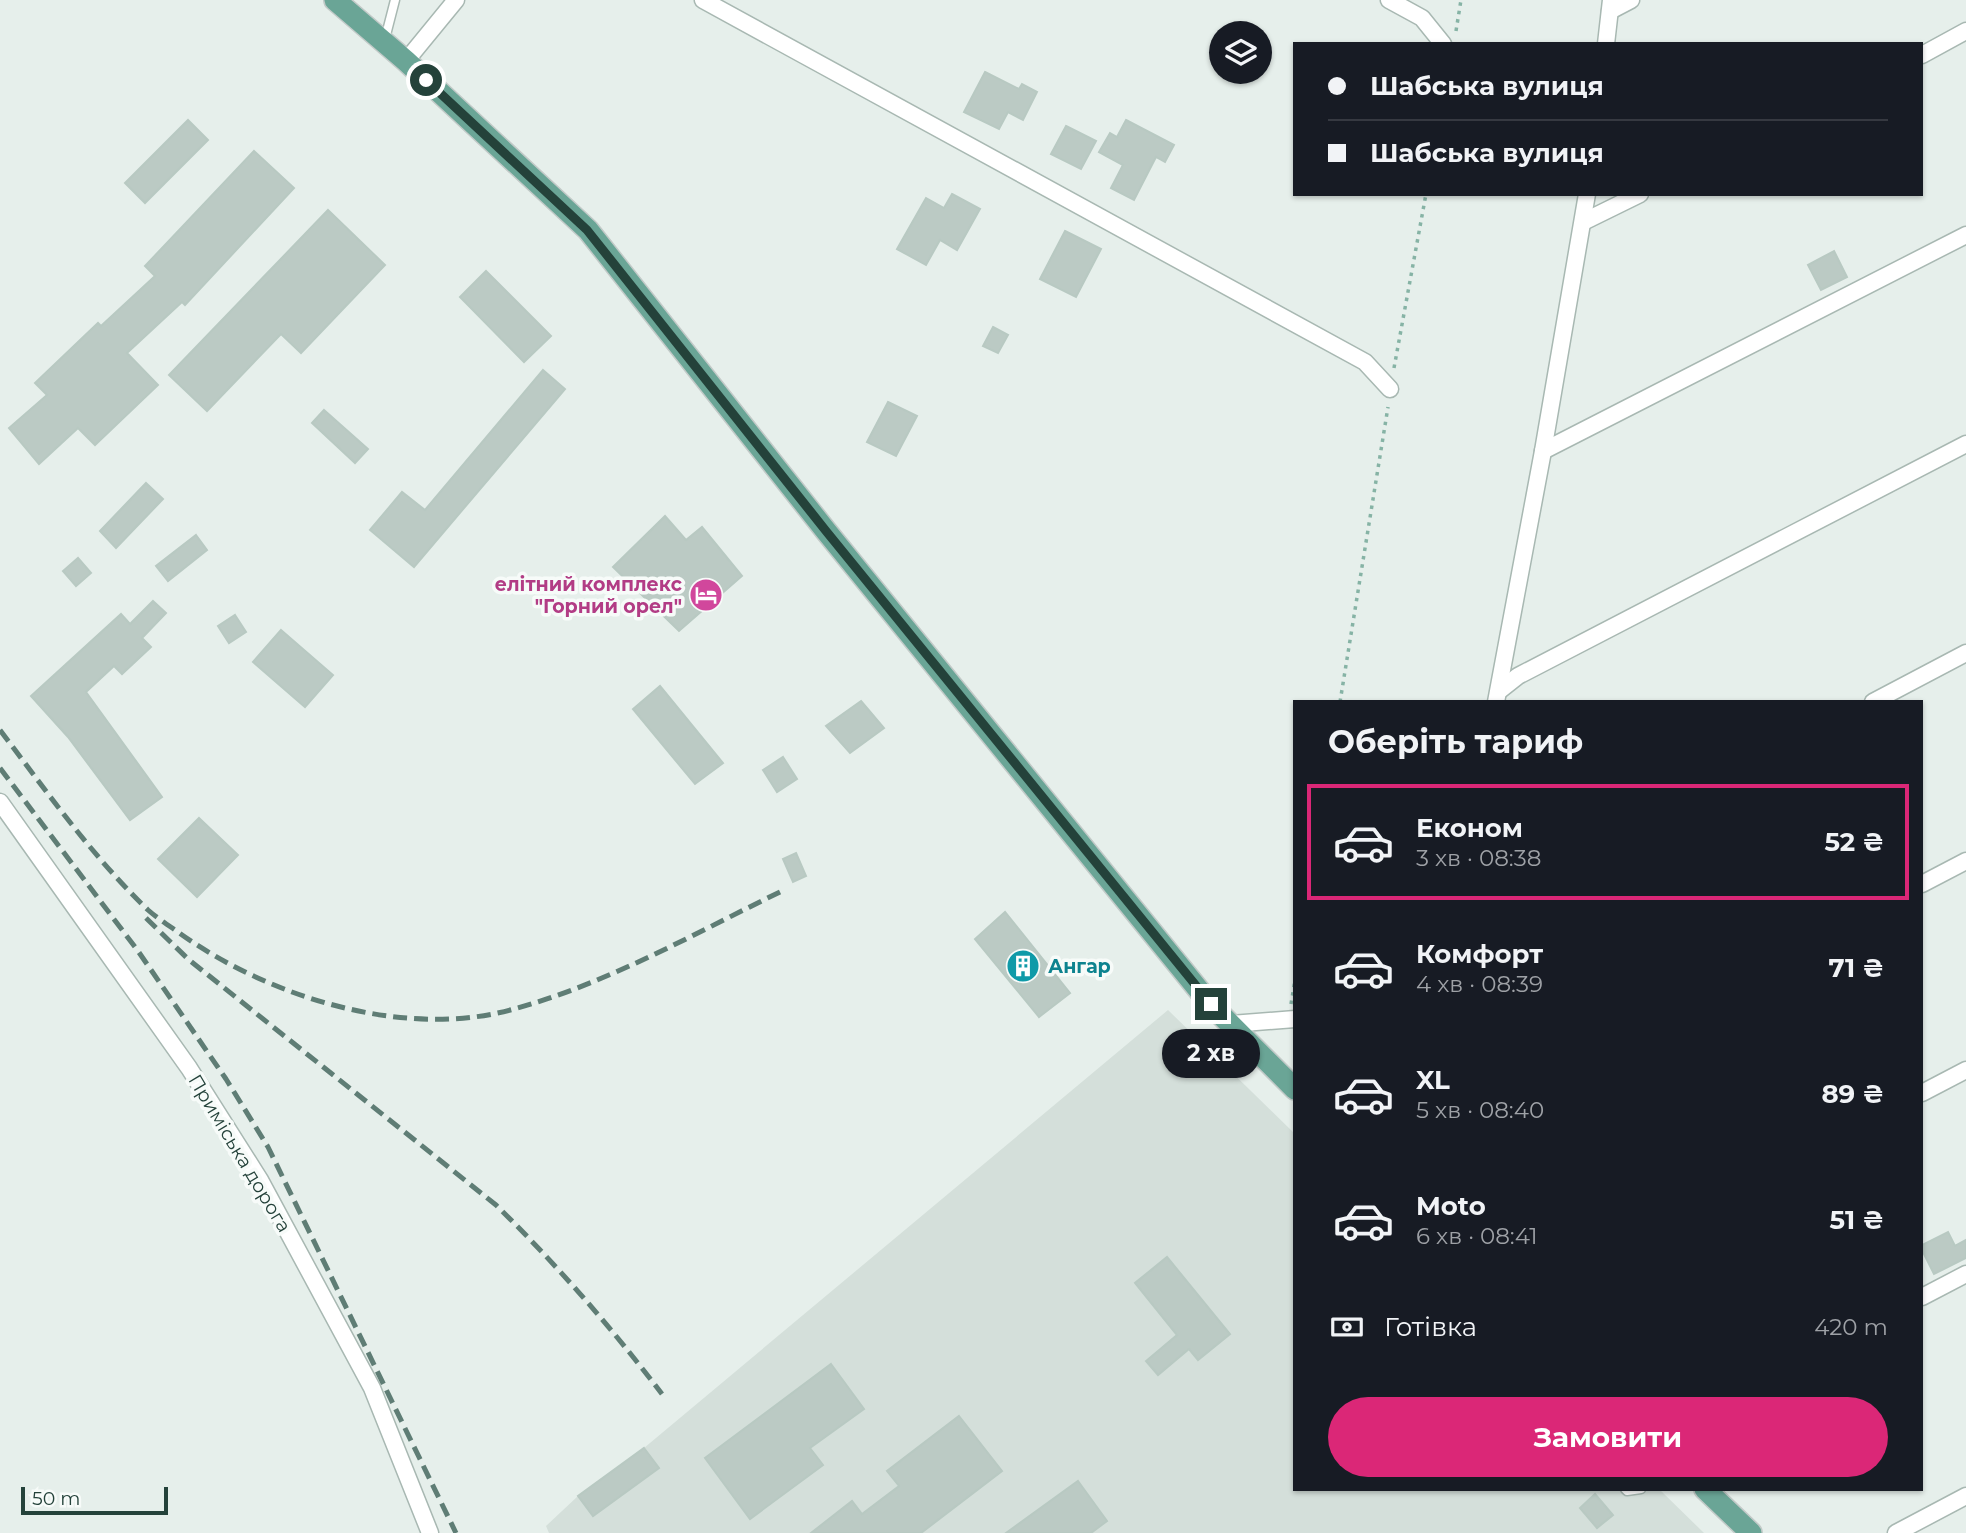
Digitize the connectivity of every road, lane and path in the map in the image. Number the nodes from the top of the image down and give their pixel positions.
1 (335, 0) edge
2 (395, 0) edge
3 (456, 0) edge
4 (702, 0) edge
5 (1389, 0) edge
6 (1461, 0) edge
7 (1631, 0) edge
8 (1611, 6) edge
9 (1966, 31) edge
10 (1449, 38) edge
11 (384, 41) junction
12 (1606, 42) edge
13 (1923, 54) edge
14 (406, 61) junction
15 (1426, 196) edge
16 (1587, 196) edge
17 (1636, 196) edge
18 (1583, 222) junction
19 (1966, 235) edge
20 (1390, 389) junction
21 (1966, 444) edge
22 (1543, 451) junction
23 (1966, 653) edge
24 (1497, 696) edge
25 (1340, 700) edge
26 (1877, 700) edge
27 (0, 802) edge
28 (1966, 861) edge
29 (1923, 883) edge
30 (1293, 1019) edge
31 (1231, 1024) junction
32 (1966, 1070) edge
33 (1293, 1087) edge
34 (1923, 1092) edge
35 (1966, 1274) edge
36 (1923, 1296) edge
37 (1707, 1491) edge
38 (1966, 1496) edge
39 (430, 1533) edge
40 (1751, 1533) edge
41 (1896, 1533) edge

1 - 11 main road
2 - 11 lane
3 - 14 street
4 - 20 street
5 - 10 street
6 - 10 path
7 - 8 street
8 - 12 street
9 - 13 street
11 - 14 main road
14 - 31 main road
15 - 20 path
16 - 18 street
17 - 18 street
18 - 22 street
19 - 22 street
20 - 25 path
21 - 24 street
22 - 24 street
23 - 26 street
27 - 39 street, Приміська дорога
28 - 29 street
30 - 31 street
31 - 33 main road
32 - 34 street
35 - 36 street
37 - 40 main road
38 - 41 street

